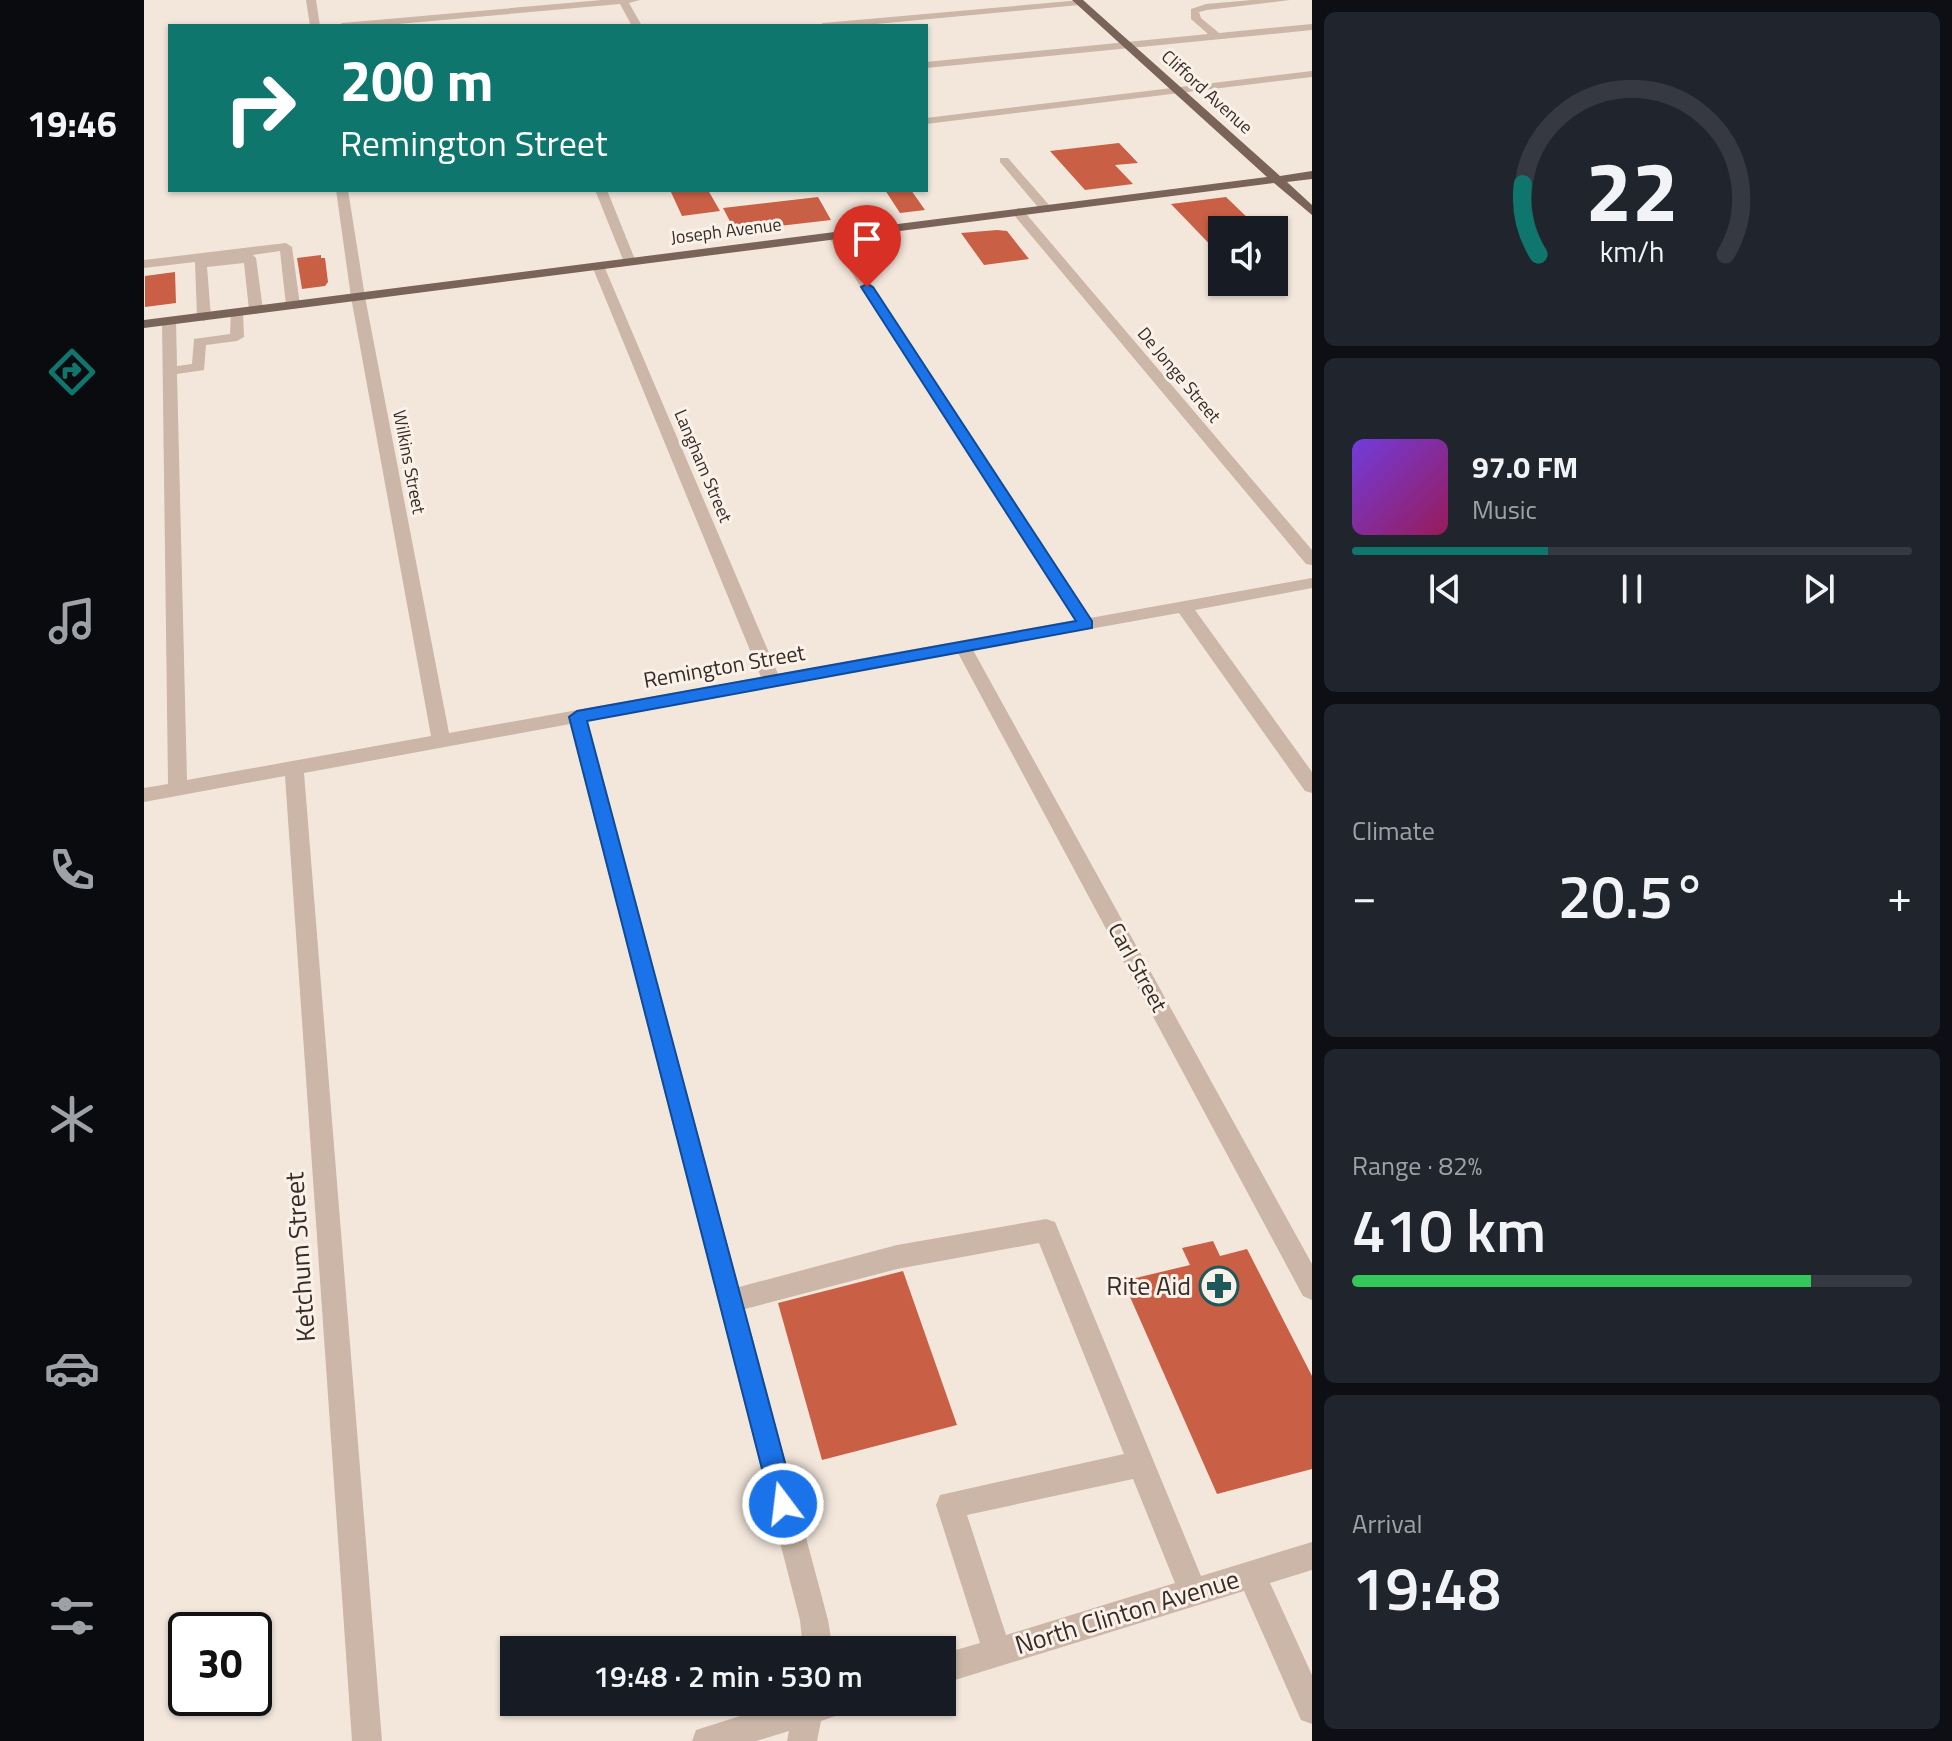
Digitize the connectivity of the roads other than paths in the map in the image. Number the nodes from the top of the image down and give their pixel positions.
1 (311, 0) edge
2 (635, 0) edge
3 (1285, 0) edge
4 (623, 1) edge
5 (1078, 1) edge
6 (315, 24) edge
7 (357, 24) edge
8 (636, 24) edge
9 (843, 24) edge
10 (1312, 27) edge
11 (1217, 37) junction
12 (1127, 44) junction
13 (928, 65) edge
14 (1312, 74) edge
15 (1293, 76) junction
16 (1302, 84) dead end
17 (1178, 91) junction
18 (928, 121) edge
19 (1004, 160) dead end
20 (1312, 175) edge
21 (1276, 179) junction
22 (342, 192) edge
23 (602, 192) edge
24 (1046, 209) junction
25 (1312, 211) edge
26 (1018, 212) junction
27 (834, 236) junction
28 (630, 262) junction
29 (144, 264) edge
30 (598, 266) junction
31 (358, 297) junction
32 (293, 305) junction
33 (256, 310) junction
34 (236, 313) junction
35 (204, 317) junction
36 (169, 321) junction
37 (144, 324) edge
38 (170, 371) junction
39 (1312, 560) edge
40 (1312, 583) edge
41 (1184, 607) junction
42 (1086, 624) junction
43 (963, 647) junction
44 (772, 681) junction
45 (577, 717) junction
46 (441, 741) junction
47 (294, 768) junction
48 (1312, 786) edge
49 (178, 789) junction
50 (144, 795) edge
51 (1312, 1288) edge
52 (730, 1301) junction
53 (1140, 1464) junction
54 (1312, 1556) edge
55 (1251, 1574) junction
56 (1193, 1592) junction
57 (816, 1636) edge
58 (997, 1652) junction
59 (956, 1665) edge
60 (1312, 1709) edge
61 (783, 1716) edge
62 (812, 1716) edge
63 (367, 1741) edge
64 (707, 1741) edge
65 (802, 1741) edge

1 - 6 street
2 - 4 street
3 - 11 street
4 - 7 street
4 - 8 street
5 - 9 street
5 - 12 main road, Clifford Avenue
10 - 11 street
11 - 12 street
12 - 13 street
12 - 17 main road, Clifford Avenue
14 - 15 street
15 - 16 street
15 - 17 street
17 - 18 street
17 - 21 main road, Clifford Avenue
19 - 24 street
20 - 21 main road, Joseph Avenue
21 - 24 main road, Joseph Avenue
21 - 25 main road, Clifford Avenue
22 - 31 street, Wilkins Street
23 - 28 street
24 - 26 main road, Joseph Avenue
26 - 27 main road, Joseph Avenue
26 - 39 street, De Jonge Street
27 - 28 main road, Joseph Avenue
27 - 42 street
28 - 30 main road, Joseph Avenue
29 - 32 street
30 - 31 main road, Joseph Avenue
30 - 44 street, Langham Street
31 - 32 main road, Joseph Avenue
31 - 46 street, Wilkins Street
32 - 33 main road, Joseph Avenue
33 - 34 main road, Joseph Avenue
33 - 35 street
34 - 35 main road, Joseph Avenue
34 - 38 street
35 - 36 main road, Joseph Avenue
36 - 37 main road, Joseph Avenue
36 - 38 street
38 - 49 street
40 - 41 street, Remington Street
41 - 42 street, Remington Street
41 - 48 street
42 - 43 street, Remington Street
43 - 44 street, Remington Street
43 - 51 street, Carl Street
44 - 45 street, Remington Street
45 - 46 street, Remington Street
45 - 52 street
46 - 47 street, Remington Street
47 - 49 street, Remington Street
47 - 63 street, Ketchum Street
49 - 50 street, Remington Street
52 - 53 street
52 - 57 street
53 - 56 street
53 - 58 street
54 - 55 street, North Clinton Avenue
55 - 56 street, North Clinton Avenue
55 - 60 street
56 - 58 street, North Clinton Avenue
58 - 59 street, North Clinton Avenue
61 - 64 street
62 - 65 street

